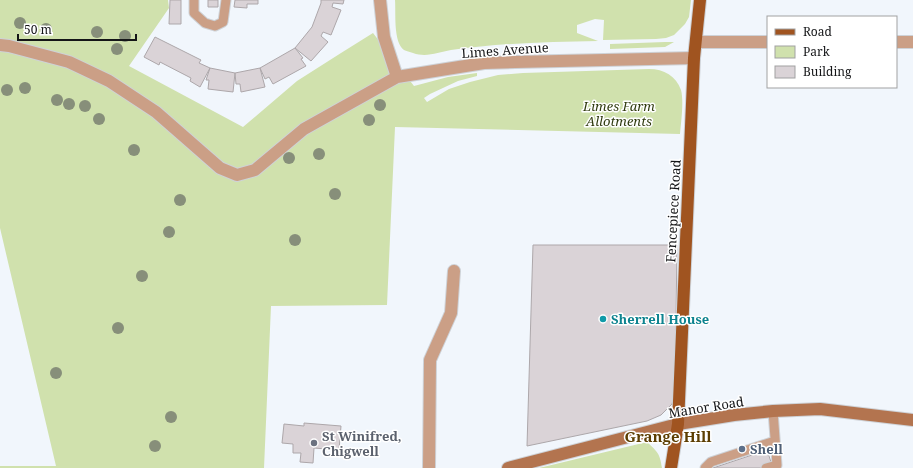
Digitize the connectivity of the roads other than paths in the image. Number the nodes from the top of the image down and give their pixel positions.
1 (194, 0) edge
2 (226, 0) edge
3 (380, 0) edge
4 (700, 0) edge
5 (696, 42) junction
6 (767, 42) edge
7 (897, 42) edge
8 (913, 42) edge
9 (0, 44) edge
10 (694, 58) junction
11 (397, 77) junction
12 (454, 271) dead end
13 (774, 411) junction
14 (913, 420) edge
15 (678, 424) junction
16 (776, 441) junction
17 (429, 468) edge
18 (508, 468) edge
19 (671, 468) edge
20 (705, 468) edge
21 (766, 468) edge

1 - 2 lane
3 - 11 street
4 - 5 main road, Fencepiece Road
5 - 6 street
5 - 10 main road, Fencepiece Road
7 - 8 street
9 - 11 street
10 - 11 street, Limes Avenue
10 - 15 main road, Fencepiece Road
12 - 17 street
13 - 14 main road, Manor Road
13 - 15 main road, Manor Road
13 - 16 lane
15 - 18 main road, Manor Road
15 - 19 main road, Fencepiece Road
16 - 20 lane
16 - 21 lane

